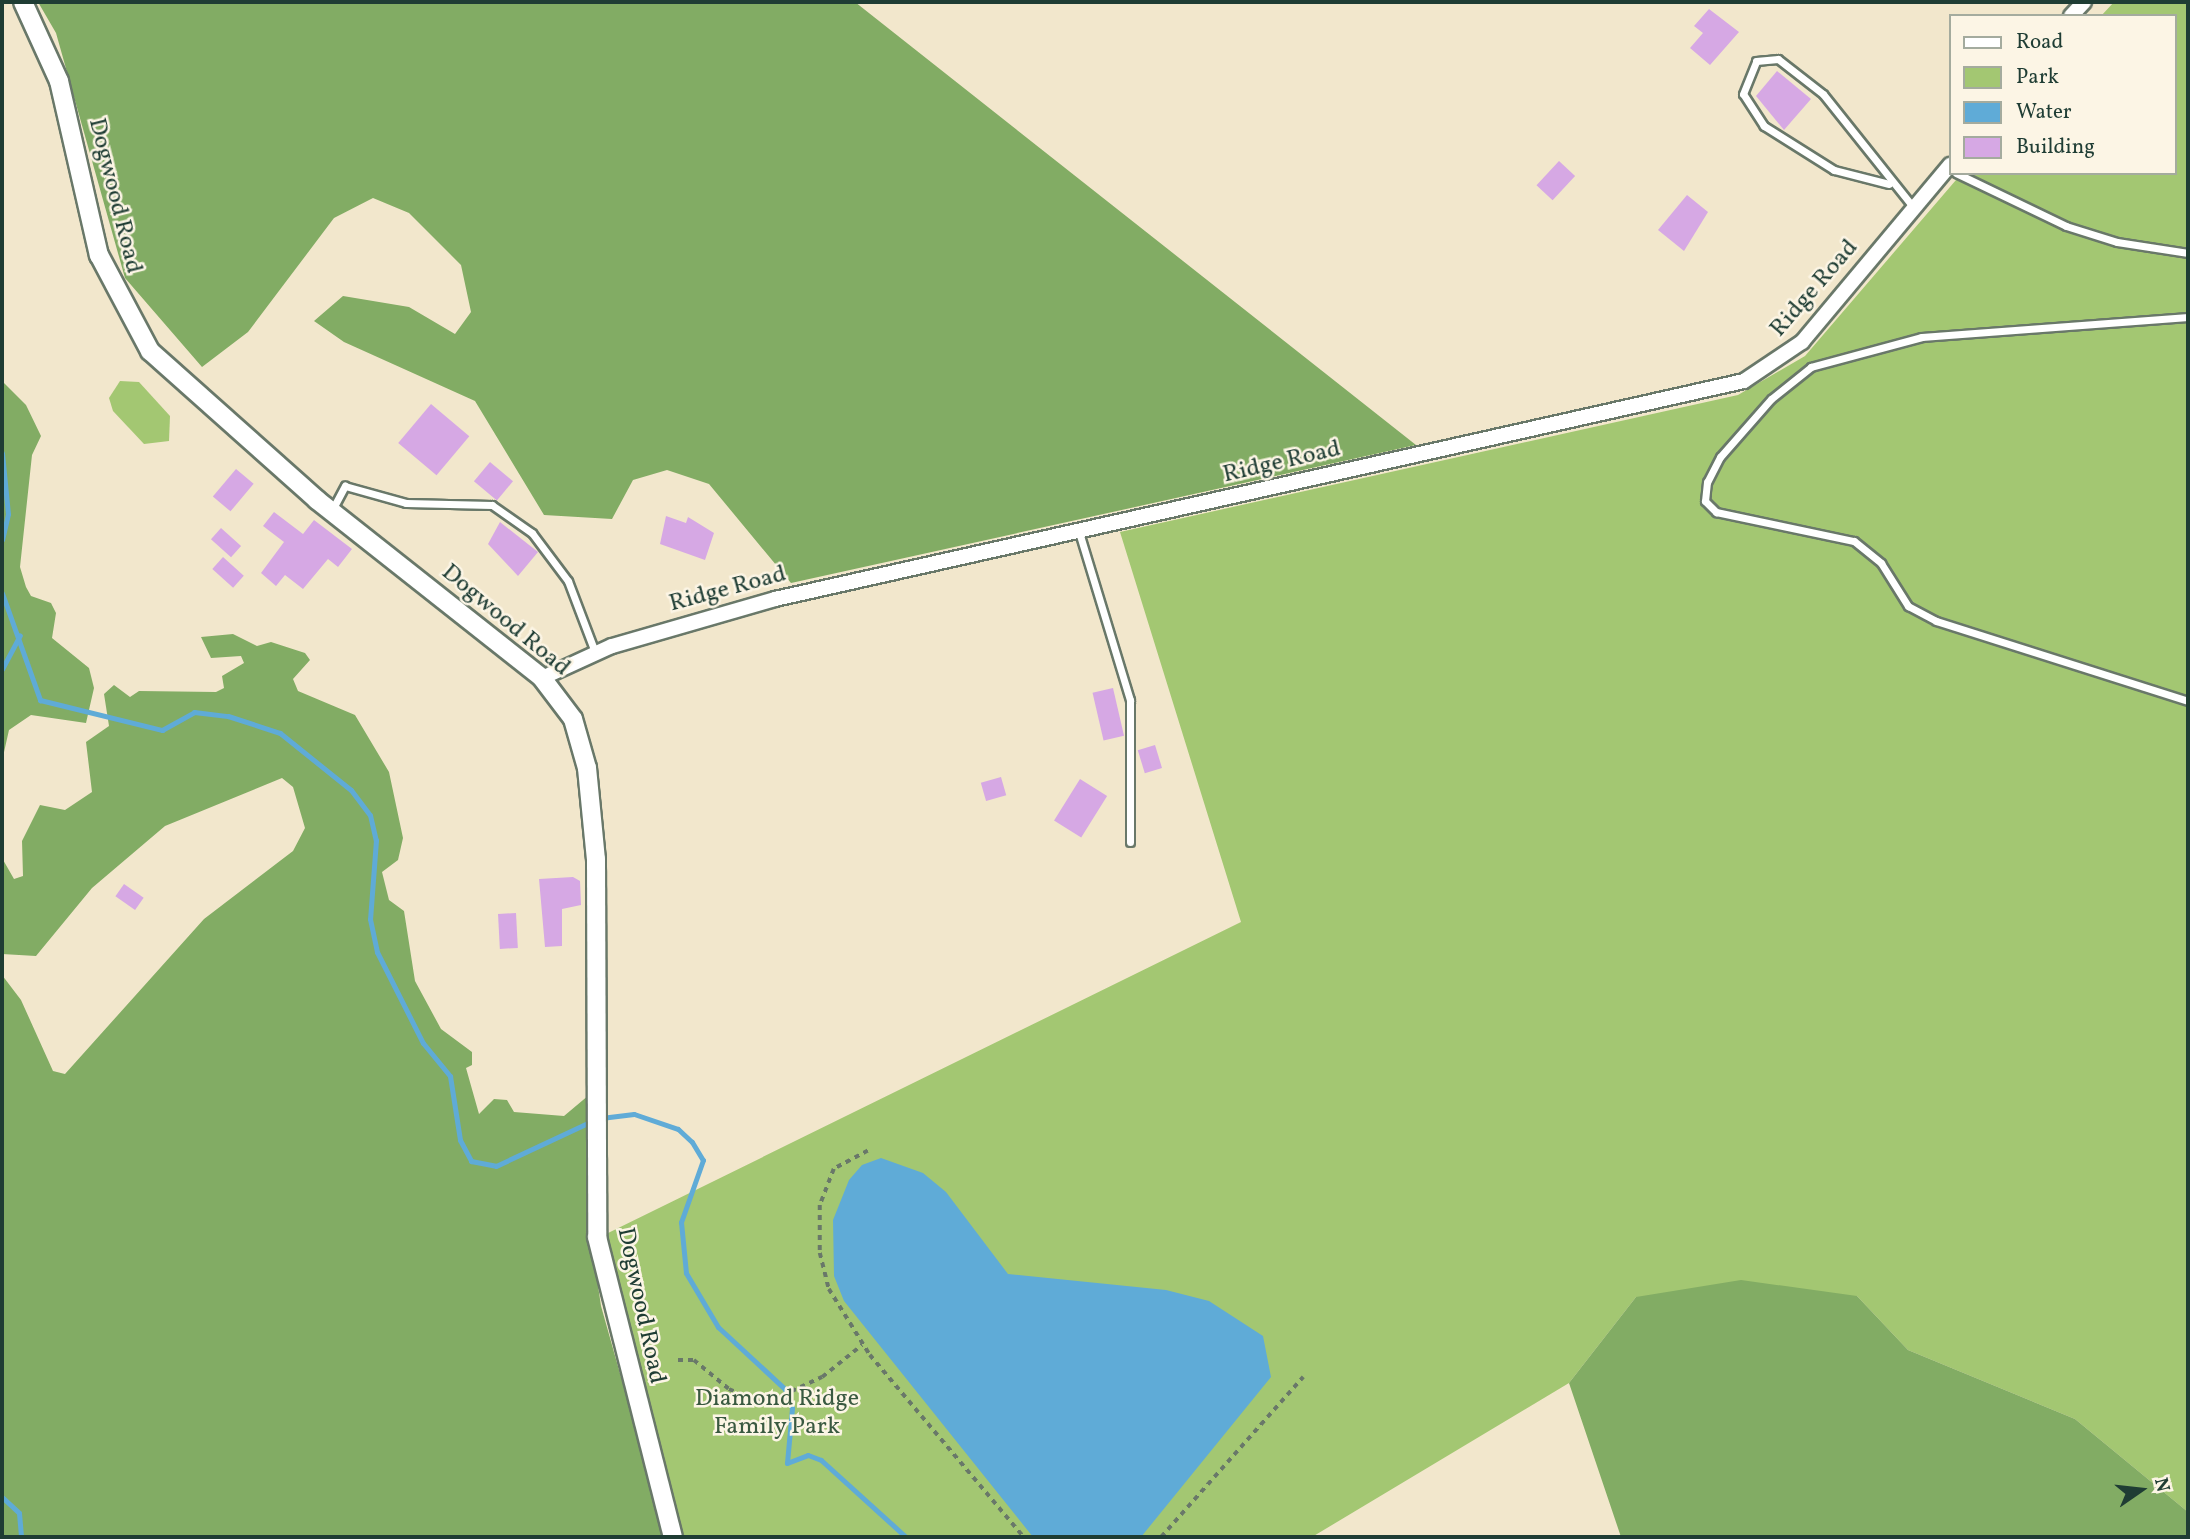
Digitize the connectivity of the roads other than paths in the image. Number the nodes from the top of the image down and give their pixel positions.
1 (23, 2) edge
2 (1948, 172) edge
3 (1963, 175) edge
4 (1889, 184) junction
5 (1914, 208) junction
6 (2188, 253) edge
7 (2188, 317) edge
8 (331, 512) junction
9 (1079, 532) junction
10 (595, 652) junction
11 (542, 678) junction
12 (2188, 701) edge
13 (1130, 842) dead end
14 (673, 1537) edge

1 - 8 street, Dogwood Road
2 - 5 street, Ridge Road
3 - 6 lane
4 - 4 lane
4 - 5 lane
5 - 9 street, Ridge Road
7 - 12 lane
8 - 10 lane
8 - 11 street, Dogwood Road
9 - 10 street, Ridge Road
9 - 13 lane
10 - 11 street, Ridge Road
11 - 14 street, Dogwood Road

